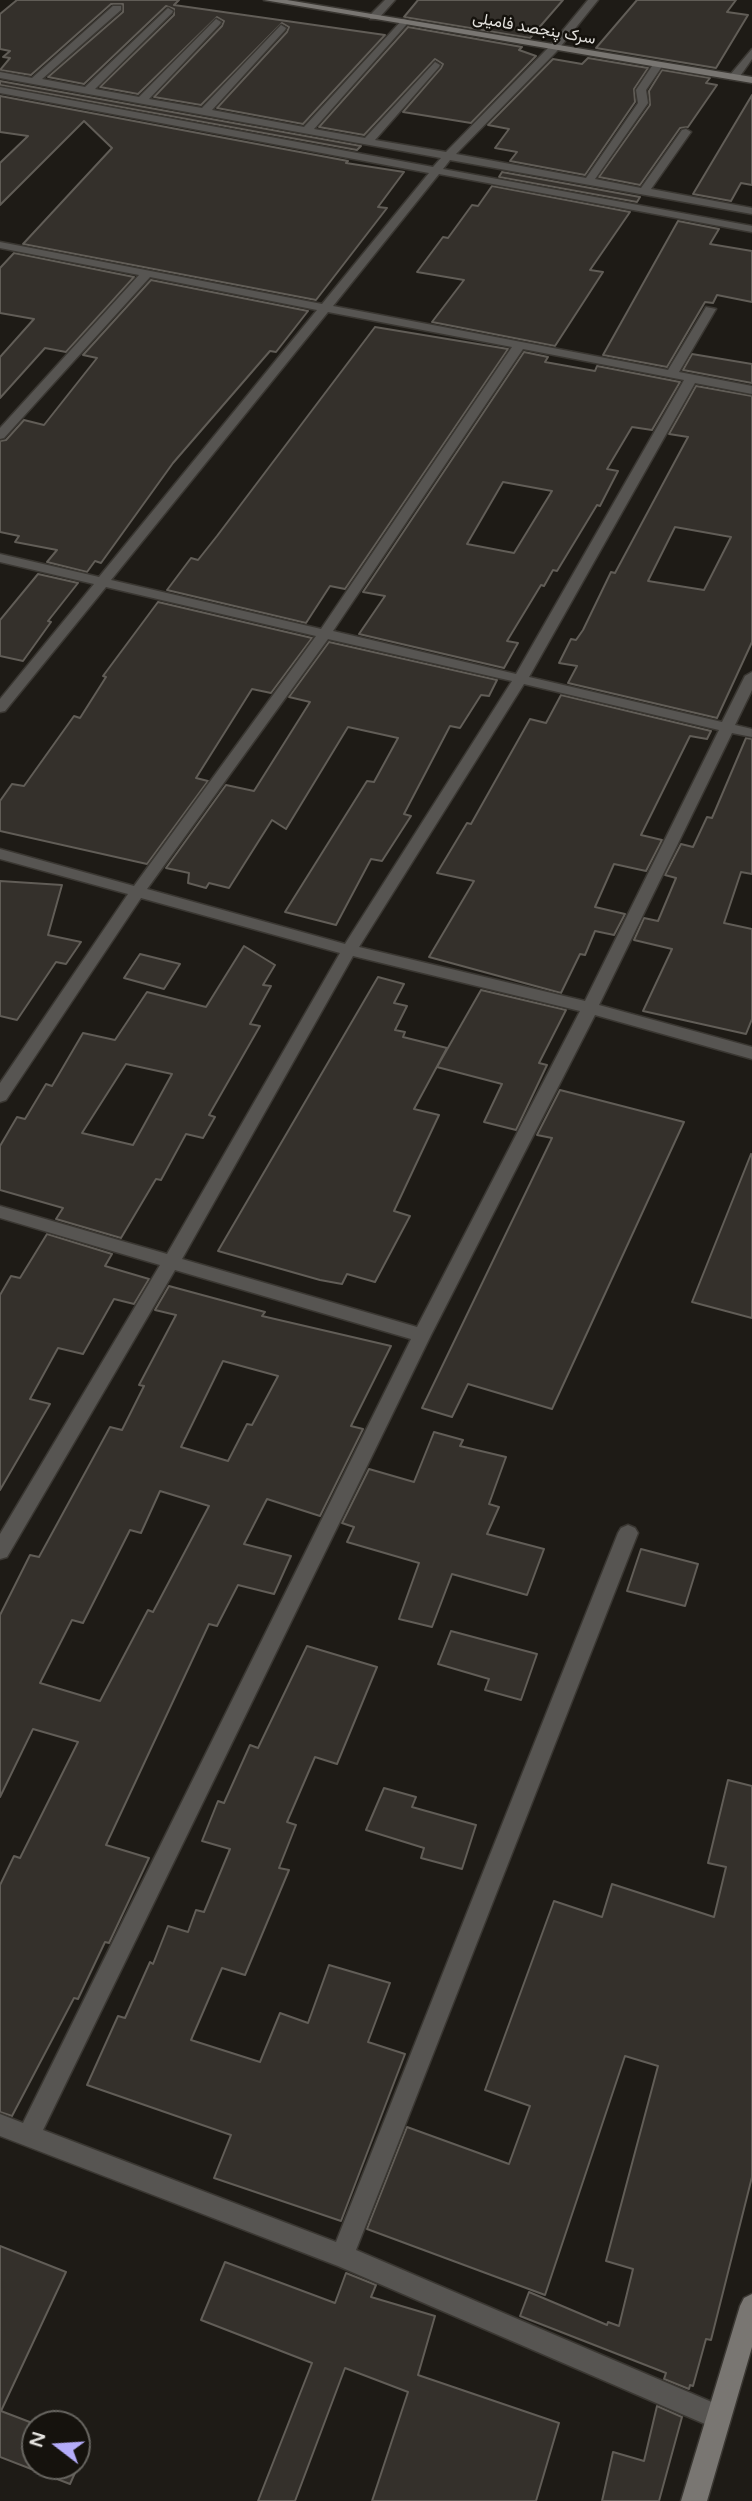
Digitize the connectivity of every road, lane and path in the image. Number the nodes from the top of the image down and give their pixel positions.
1 (269, 0) edge
2 (390, 0) edge
3 (593, 0) edge
4 (117, 8) dead end
5 (168, 11) dead end
6 (374, 17) junction
7 (216, 22) dead end
8 (403, 22) junction
9 (281, 28) dead end
10 (553, 49) junction
11 (752, 52) edge
12 (435, 65) dead end
13 (657, 65) junction
14 (0, 75) edge
15 (734, 77) junction
16 (752, 80) edge
17 (34, 81) junction
18 (0, 90) edge
19 (87, 91) junction
20 (141, 101) junction
21 (205, 112) junction
22 (306, 131) junction
23 (686, 132) dead end
24 (367, 142) junction
25 (447, 157) junction
26 (435, 171) junction
27 (588, 182) junction
28 (645, 192) junction
29 (752, 211) edge
30 (752, 229) edge
31 (0, 245) edge
32 (147, 274) junction
33 (327, 308) junction
34 (710, 309) dead end
35 (520, 345) junction
36 (671, 375) junction
37 (691, 378) junction
38 (752, 390) edge
39 (0, 435) edge
40 (0, 558) edge
41 (101, 580) junction
42 (324, 635) junction
43 (752, 676) edge
44 (521, 678) junction
45 (0, 708) edge
46 (726, 727) junction
47 (752, 733) edge
48 (0, 854) edge
49 (138, 891) junction
50 (349, 950) junction
51 (590, 1008) junction
52 (752, 1053) edge
53 (0, 1096) edge
54 (0, 1212) edge
55 (171, 1262) junction
56 (422, 1335) junction
57 (628, 1533) dead end
58 (0, 1550) edge
59 (0, 2124) edge
60 (28, 2136) junction
61 (342, 2256) junction
62 (752, 2306) edge
63 (719, 2418) junction
64 (694, 2501) edge

1 - 6 main road, سرک پنجصد فامیلی
2 - 6 street
3 - 10 street
4 - 17 street
5 - 19 street
6 - 8 main road, سرک پنجصد فامیلی
7 - 20 street
8 - 10 main road, سرک پنجصد فامیلی
8 - 22 street
9 - 21 street
10 - 13 main road, سرک پنجصد فامیلی
10 - 25 street
11 - 15 street
12 - 24 street
13 - 15 main road, سرک پنجصد فامیلی
13 - 27 street
14 - 17 street
15 - 16 main road, سرک پنجصد فامیلی
17 - 19 street
18 - 26 street
19 - 20 street
20 - 21 street
21 - 22 street
22 - 24 street
23 - 28 street
24 - 25 street
25 - 26 street
25 - 27 street
26 - 30 street
26 - 33 street
27 - 28 street
28 - 29 street
31 - 32 street
32 - 33 street
32 - 39 street
33 - 35 street
33 - 41 street
34 - 36 street
35 - 36 street
35 - 42 street
36 - 37 street
37 - 38 street
37 - 44 street
40 - 41 street
41 - 42 street
41 - 45 street
42 - 44 street
42 - 49 street
43 - 46 street
44 - 46 street
44 - 50 street
46 - 47 street
46 - 51 street
48 - 49 street
49 - 50 street
49 - 53 street
50 - 51 street
50 - 55 street
51 - 52 street
51 - 56 street
54 - 55 street
55 - 56 street
55 - 58 street
56 - 60 street
57 - 61 street
59 - 60 street
60 - 61 street
61 - 63 street
62 - 63 main road
63 - 64 main road

